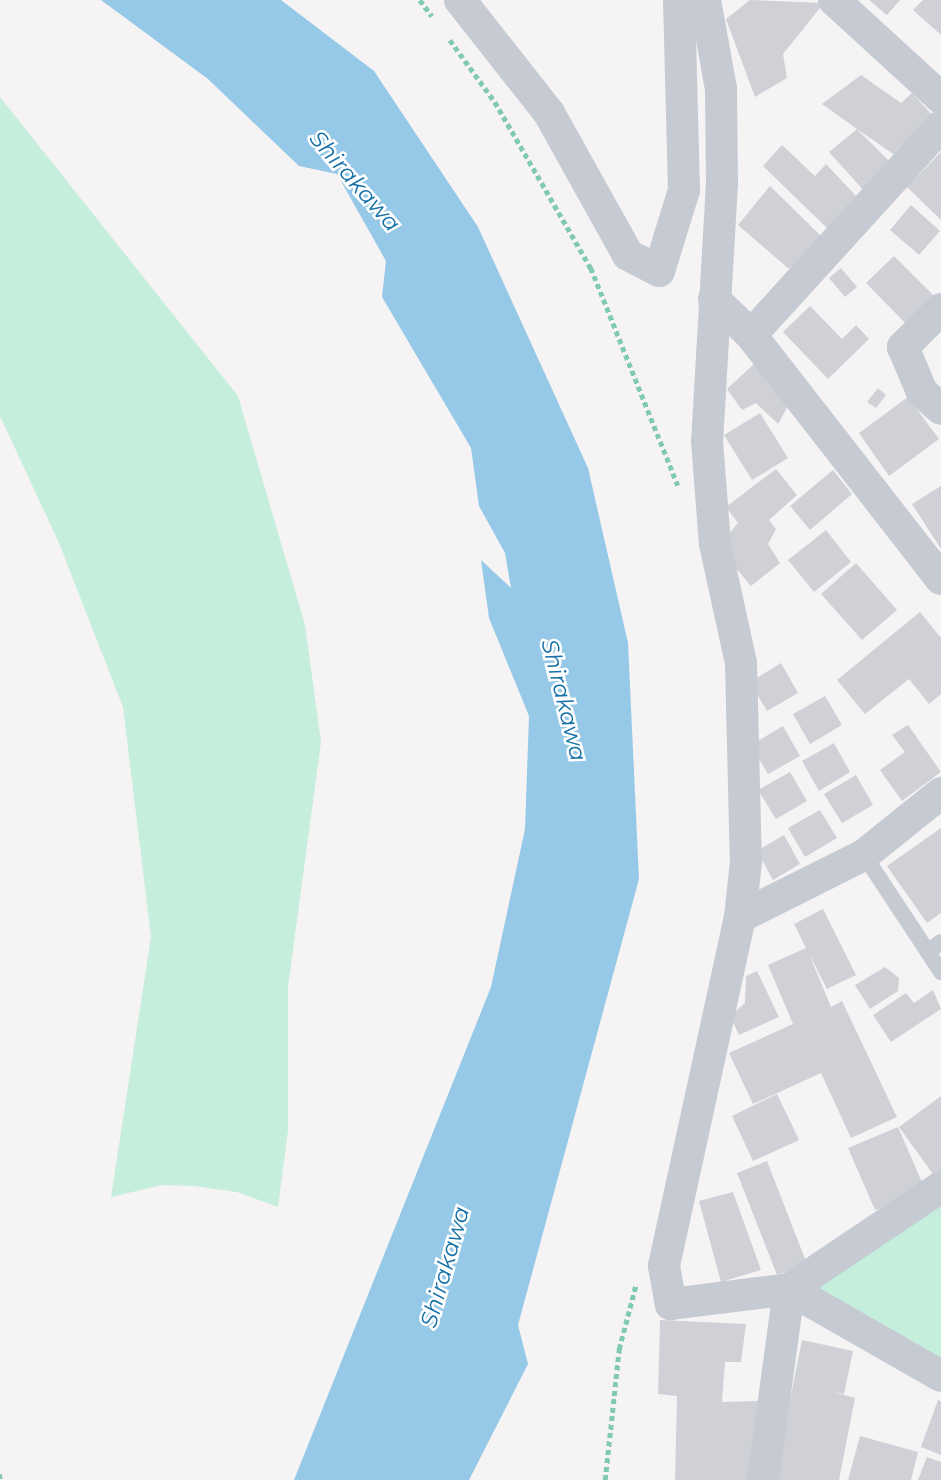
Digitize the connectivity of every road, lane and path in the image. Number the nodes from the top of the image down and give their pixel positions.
1 (420, 0) edge
2 (460, 0) edge
3 (680, 0) edge
4 (705, 0) edge
5 (834, 0) edge
6 (438, 24) dead end
7 (446, 35) dead end
8 (941, 98) edge
9 (941, 126) edge
10 (714, 299) junction
11 (941, 309) edge
12 (751, 335) junction
13 (941, 409) edge
14 (680, 489) dead end
15 (941, 579) edge
16 (941, 793) edge
17 (864, 855) junction
18 (740, 917) junction
19 (934, 947) edge
20 (941, 972) edge
21 (941, 1187) edge
22 (637, 1278) dead end
23 (789, 1289) junction
24 (941, 1376) edge
25 (0, 1474) edge
26 (0, 1480) edge
27 (606, 1480) edge
28 (763, 1480) edge

1 - 6 path
2 - 3 street
4 - 10 street
5 - 8 street
7 - 14 path
9 - 12 street
10 - 12 street
10 - 18 street
11 - 13 street
12 - 15 street
16 - 17 street
17 - 18 street
17 - 19 lane
18 - 23 street
19 - 20 lane
21 - 23 street
22 - 27 path
23 - 24 street
23 - 28 street
25 - 26 path

